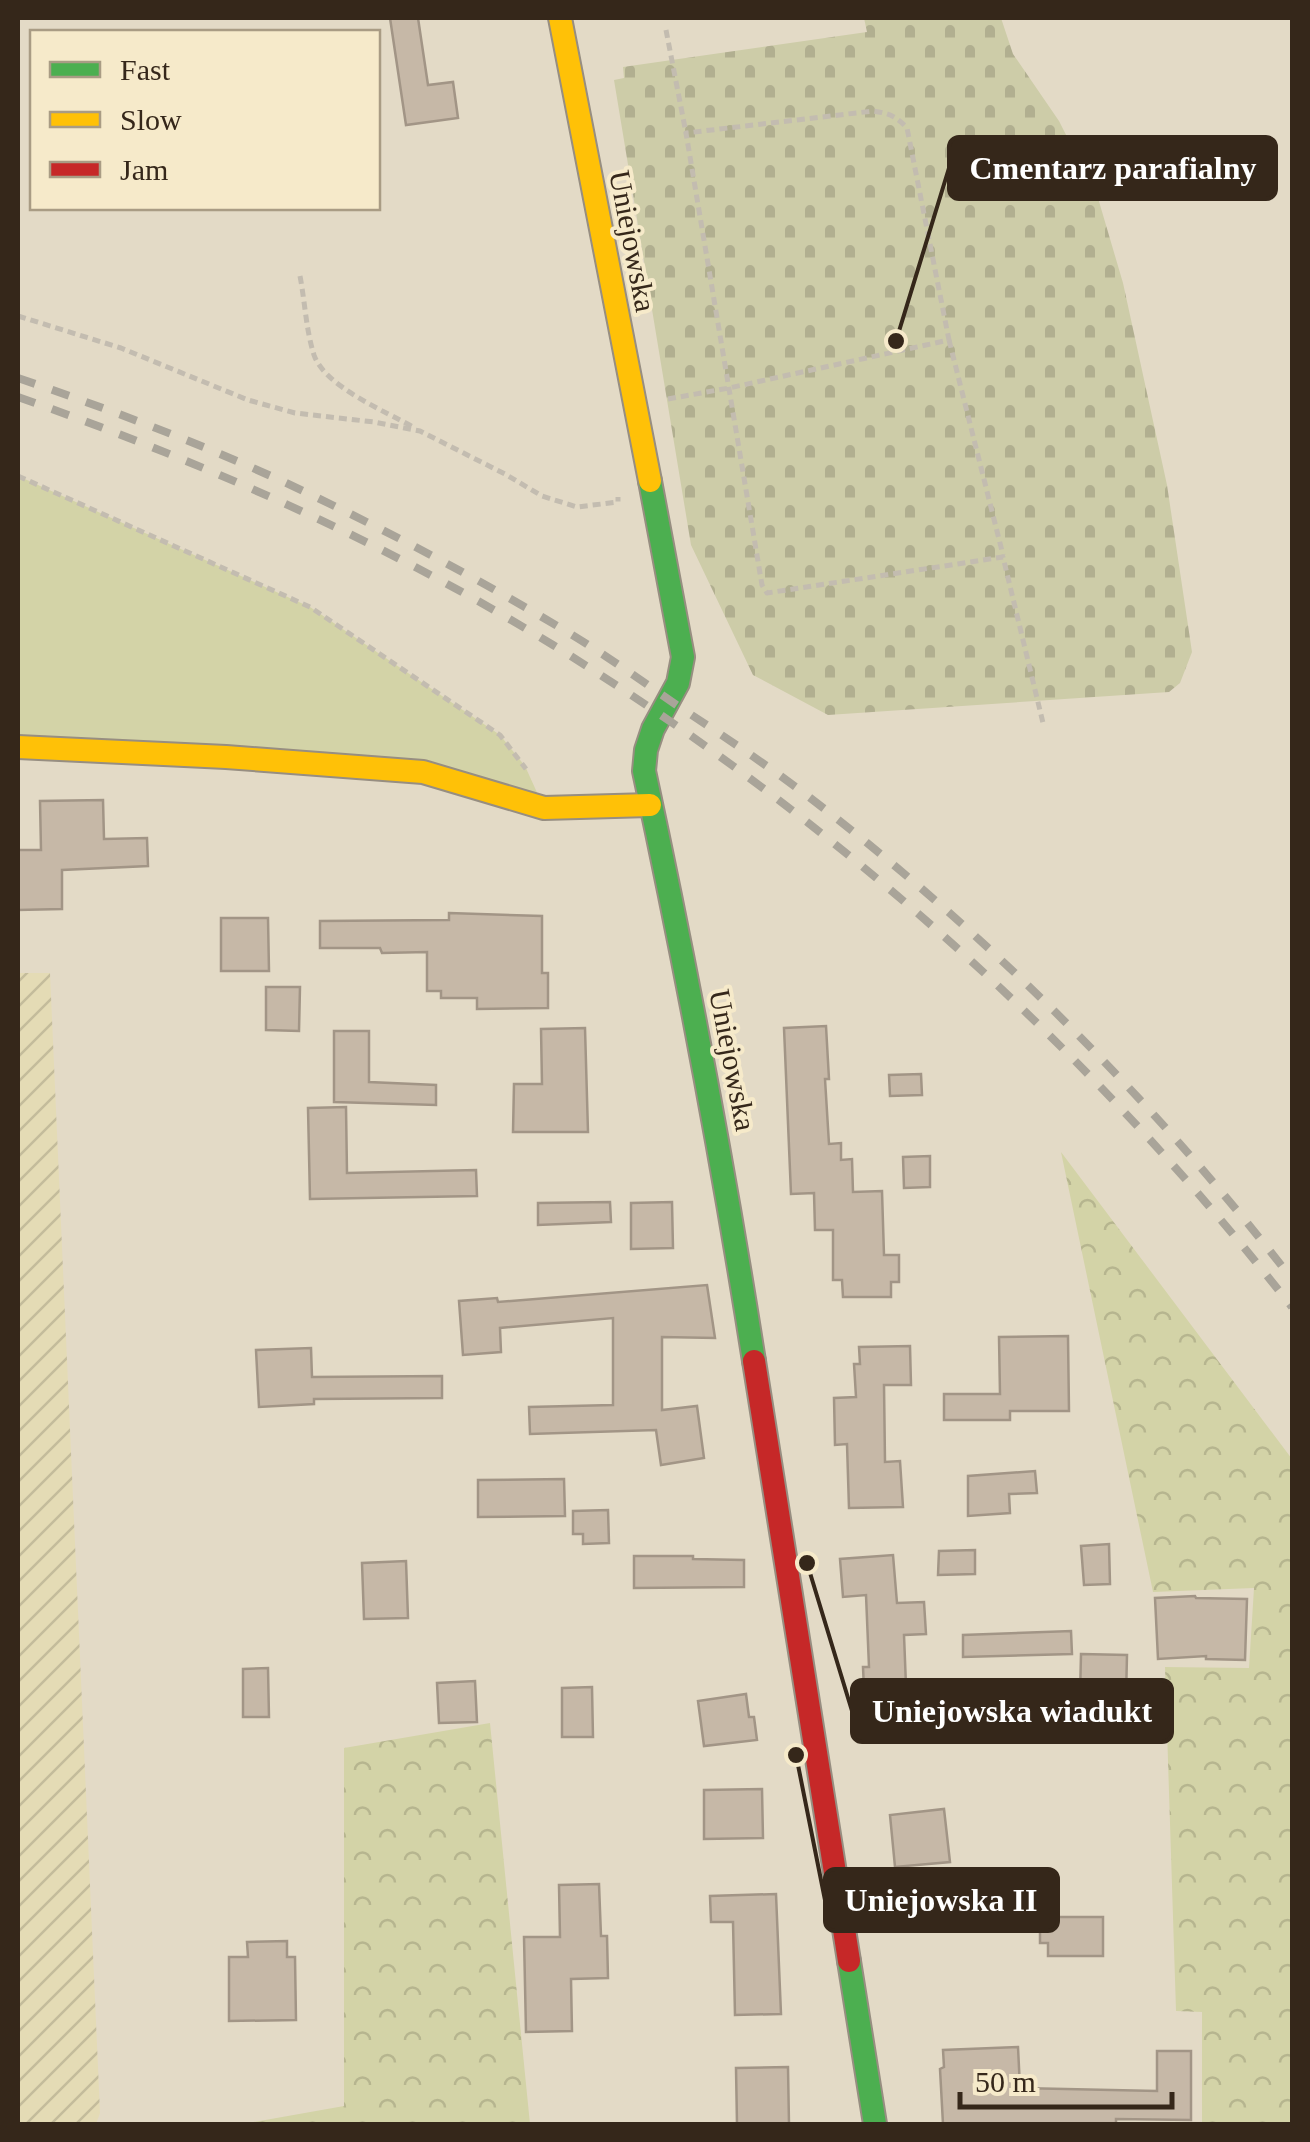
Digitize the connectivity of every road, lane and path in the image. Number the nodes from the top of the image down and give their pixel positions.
1 (560, 18) edge
2 (666, 30) dead end
3 (686, 133) junction
4 (300, 276) dead end
5 (18, 316) edge
6 (949, 340) junction
7 (729, 388) junction
8 (660, 400) dead end
9 (420, 431) junction
10 (18, 476) edge
11 (618, 502) dead end
12 (1003, 557) junction
13 (1043, 723) dead end
14 (18, 748) edge
15 (650, 804) junction
16 (544, 808) junction
17 (875, 2124) edge

1 - 15 main road, Uniejowska
2 - 3 path
3 - 6 path
3 - 7 path
4 - 9 path
5 - 9 path
6 - 7 path
6 - 12 path
7 - 8 path
7 - 12 path
9 - 11 path
10 - 16 path
12 - 13 path
14 - 16 main road
15 - 16 main road
15 - 17 main road, Uniejowska

